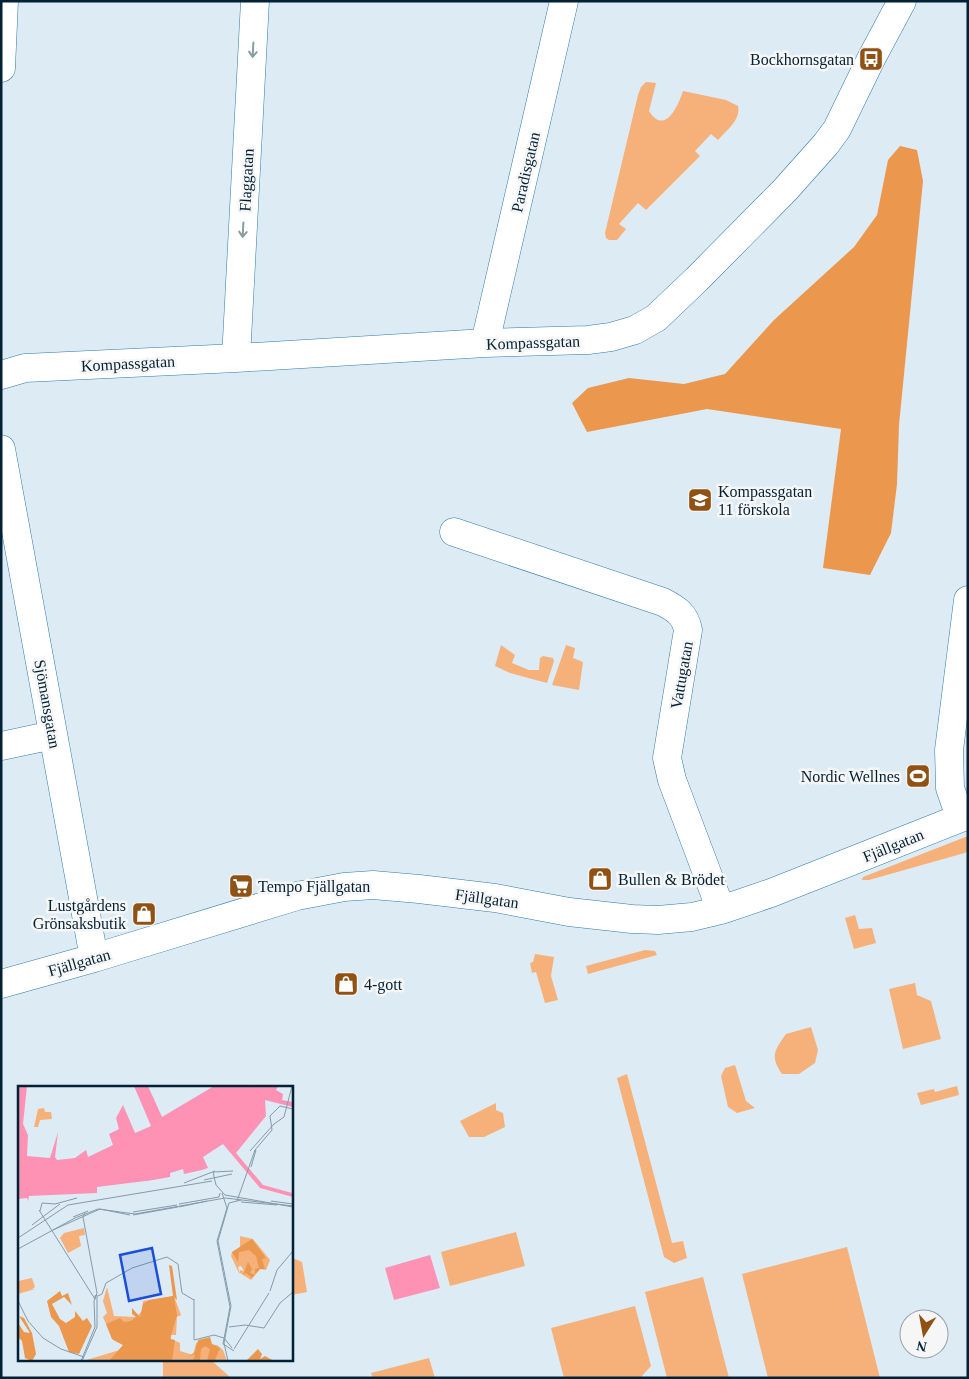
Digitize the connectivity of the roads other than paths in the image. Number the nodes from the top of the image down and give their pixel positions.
1 (4, 1) edge
2 (255, 1) edge
3 (564, 1) edge
4 (902, 1) edge
5 (1, 68) edge
6 (485, 343) junction
7 (236, 358) junction
8 (1, 375) edge
9 (1, 449) edge
10 (454, 532) dead end
11 (968, 600) edge
12 (53, 735) junction
13 (1, 746) edge
14 (964, 816) edge
15 (721, 910) junction
16 (94, 958) junction
17 (1, 984) edge

1 - 5 street
2 -> 7 street, Flaggatan
3 - 6 street, Paradisgatan
4 - 6 street, Kompassgatan
6 - 7 street, Kompassgatan
7 - 8 street, Kompassgatan
9 - 12 street, Sjömansgatan
10 - 15 street, Vattugatan
11 - 14 street
12 - 13 street
12 - 16 street, Sjömansgatan
14 - 15 street, Fjällgatan
15 - 16 street, Fjällgatan
16 - 17 street, Fjällgatan

